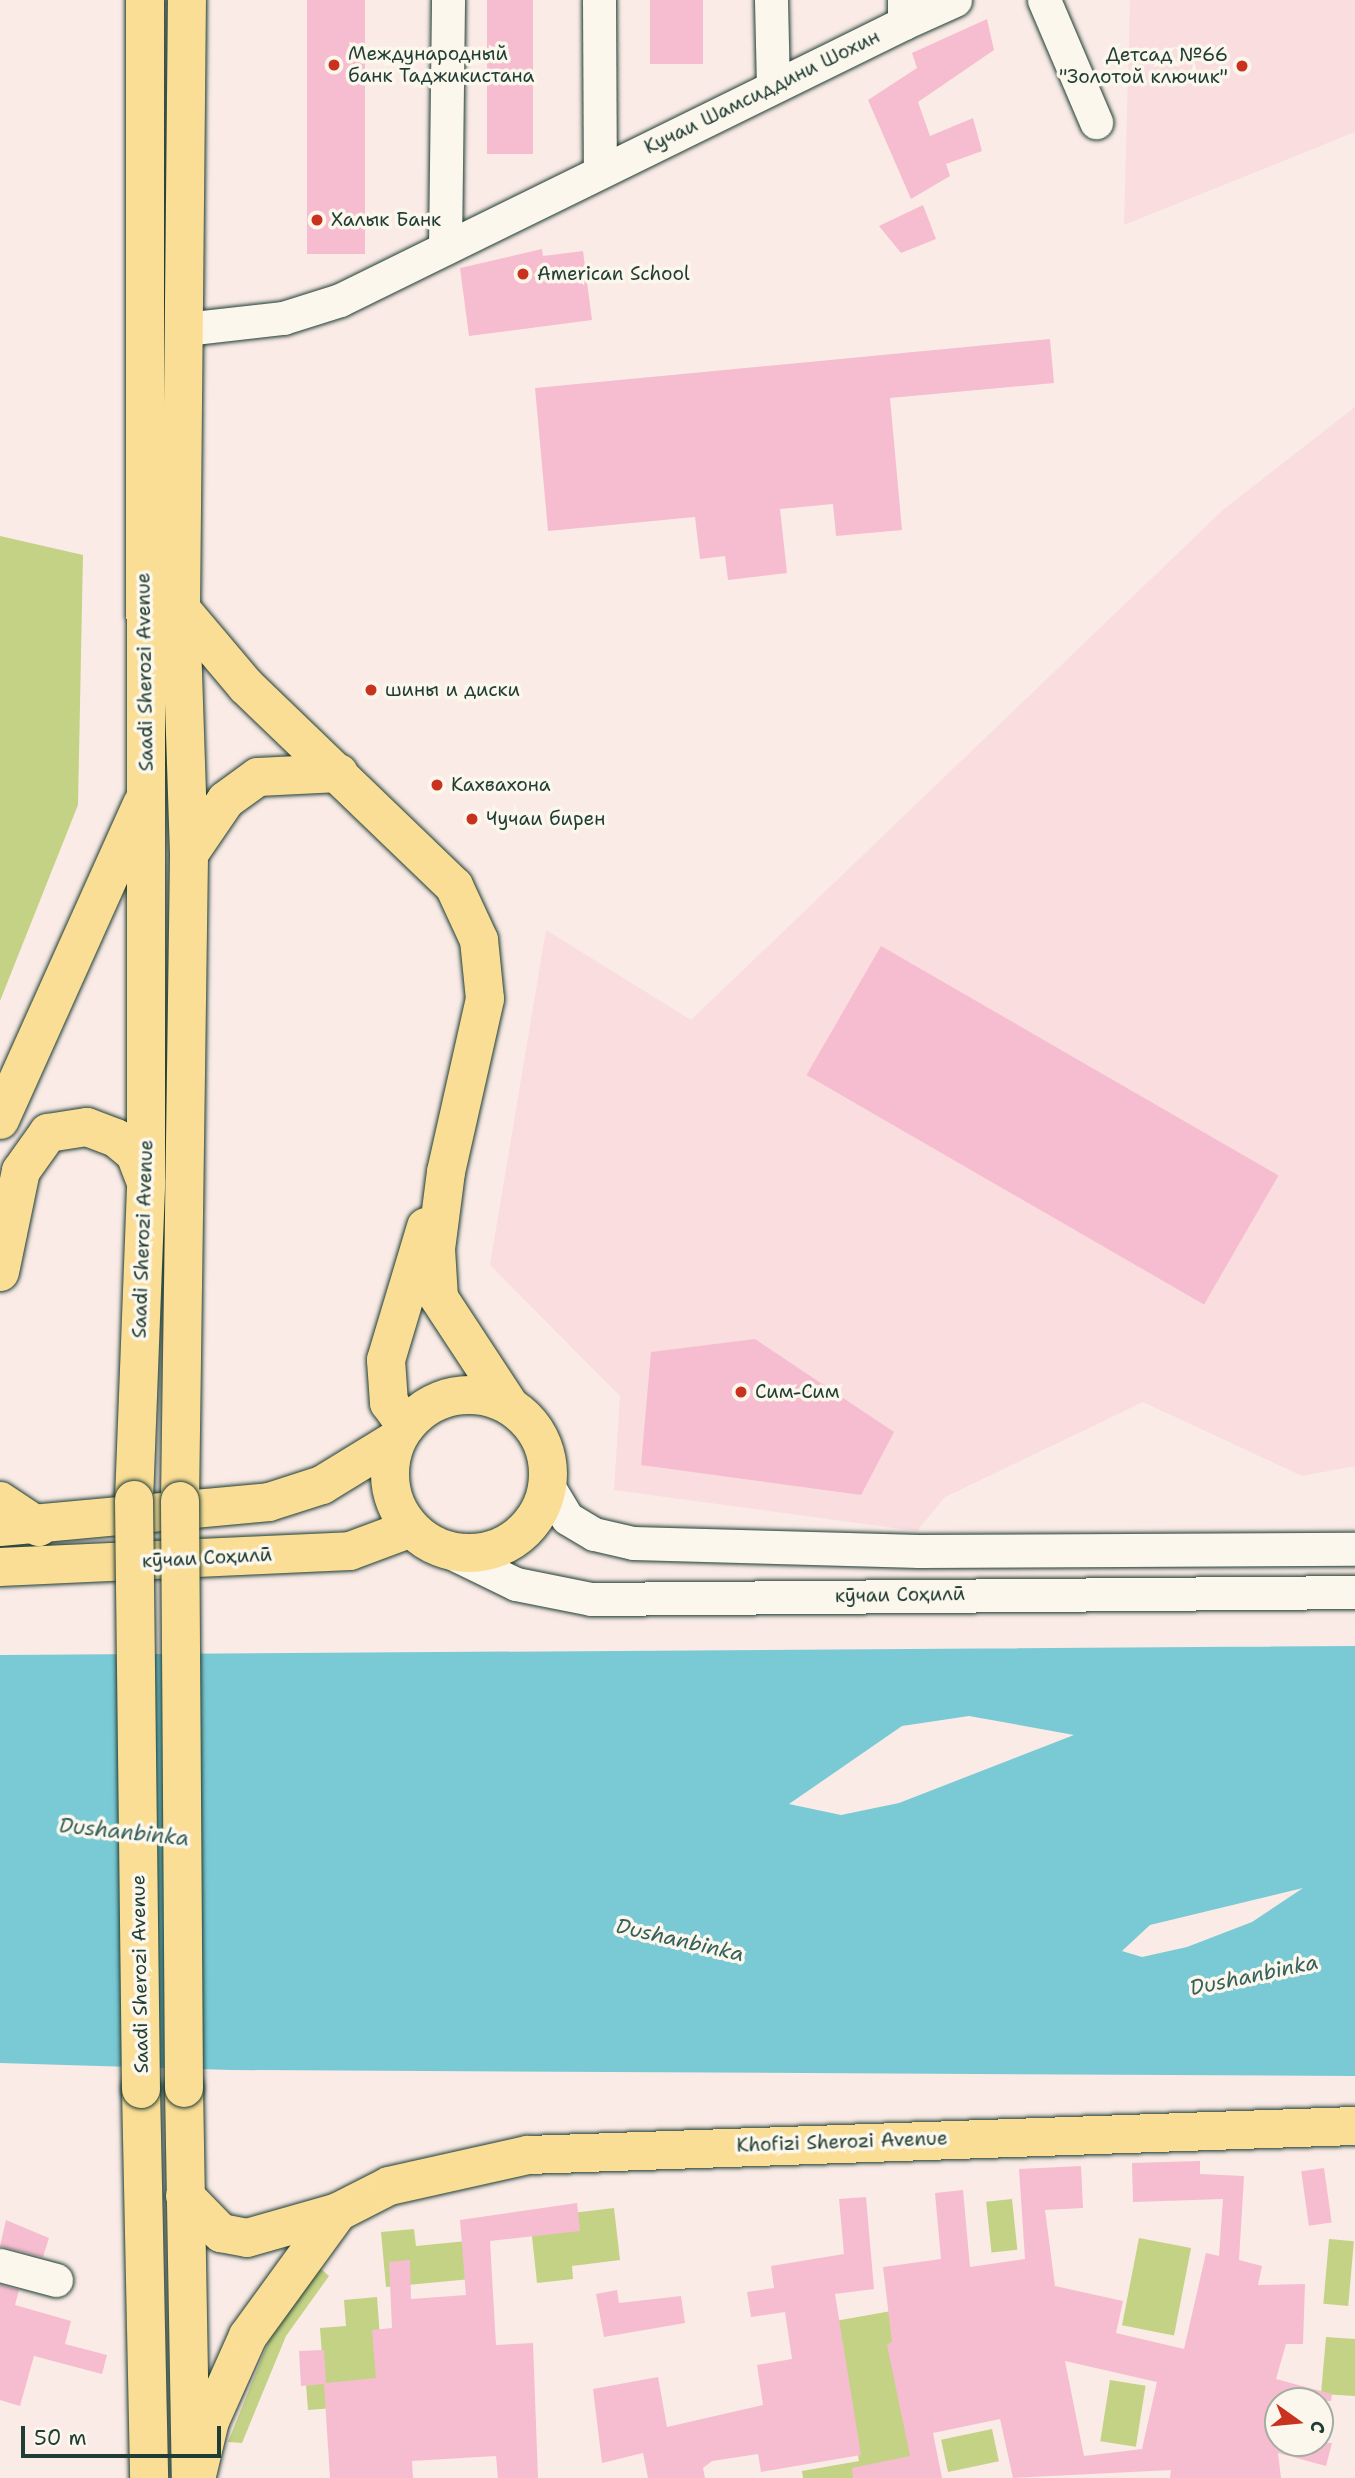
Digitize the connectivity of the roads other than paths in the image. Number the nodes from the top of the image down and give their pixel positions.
1 (145, 0) edge
2 (187, 0) edge
3 (448, 0) edge
4 (599, 0) edge
5 (771, 0) edge
6 (955, 0) edge
7 (1044, 0) edge
8 (904, 11) edge
9 (773, 85) junction
10 (1096, 122) dead end
11 (600, 171) junction
12 (445, 248) junction
13 (186, 329) junction
14 (181, 609) junction
15 (339, 773) junction
16 (147, 792) junction
17 (189, 855) junction
18 (0, 1120) edge
19 (446, 1172) junction
20 (146, 1182) junction
21 (0, 1272) edge
22 (510, 1406) junction
23 (402, 1432) junction
24 (548, 1486) junction
25 (0, 1501) edge
26 (0, 1527) edge
27 (39, 1527) junction
28 (410, 1529) junction
29 (1355, 1549) edge
30 (454, 1554) junction
31 (0, 1567) edge
32 (1355, 1592) edge
33 (1355, 2126) edge
34 (186, 2196) junction
35 (338, 2212) junction
36 (0, 2265) edge
37 (56, 2280) dead end
38 (149, 2478) edge
39 (191, 2478) edge
40 (197, 2478) edge

1 - 16 main road, Saadi Sherozi Avenue
2 - 13 main road, Saadi Sherozi Avenue
3 - 12 street
4 - 11 street
5 - 9 street
6 - 8 street, Кучаи Шамсиддини Шохин
7 - 10 street
8 - 9 street, Кучаи Шамсиддини Шохин
9 - 11 street, Кучаи Шамсиддини Шохин
11 - 12 street, Кучаи Шамсиддини Шохин
12 - 13 street, Кучаи Шамсиддини Шохин
13 - 14 main road, Saadi Sherozi Avenue
14 - 15 main road
14 - 17 main road, Saadi Sherozi Avenue
15 - 17 main road
15 - 19 main road
16 - 18 main road
16 - 20 main road, Saadi Sherozi Avenue
17 - 34 main road, Saadi Sherozi Avenue, bridge
19 - 22 main road
19 - 23 main road
20 - 21 main road
20 - 38 main road, Saadi Sherozi Avenue, bridge
22 - 23 main road
22 - 24 main road
23 - 27 main road
23 - 28 main road
24 - 29 street
24 - 30 main road
25 - 27 main road
26 - 27 main road
28 - 30 main road
28 - 31 main road, кӯчаи Соҳилӣ
30 - 32 street, кӯчаи Соҳилӣ
33 - 35 main road, Khofizi Sherozi Avenue
34 - 35 main road, Khofizi Sherozi Avenue
34 - 39 main road, Saadi Sherozi Avenue
35 - 40 main road
36 - 37 street

